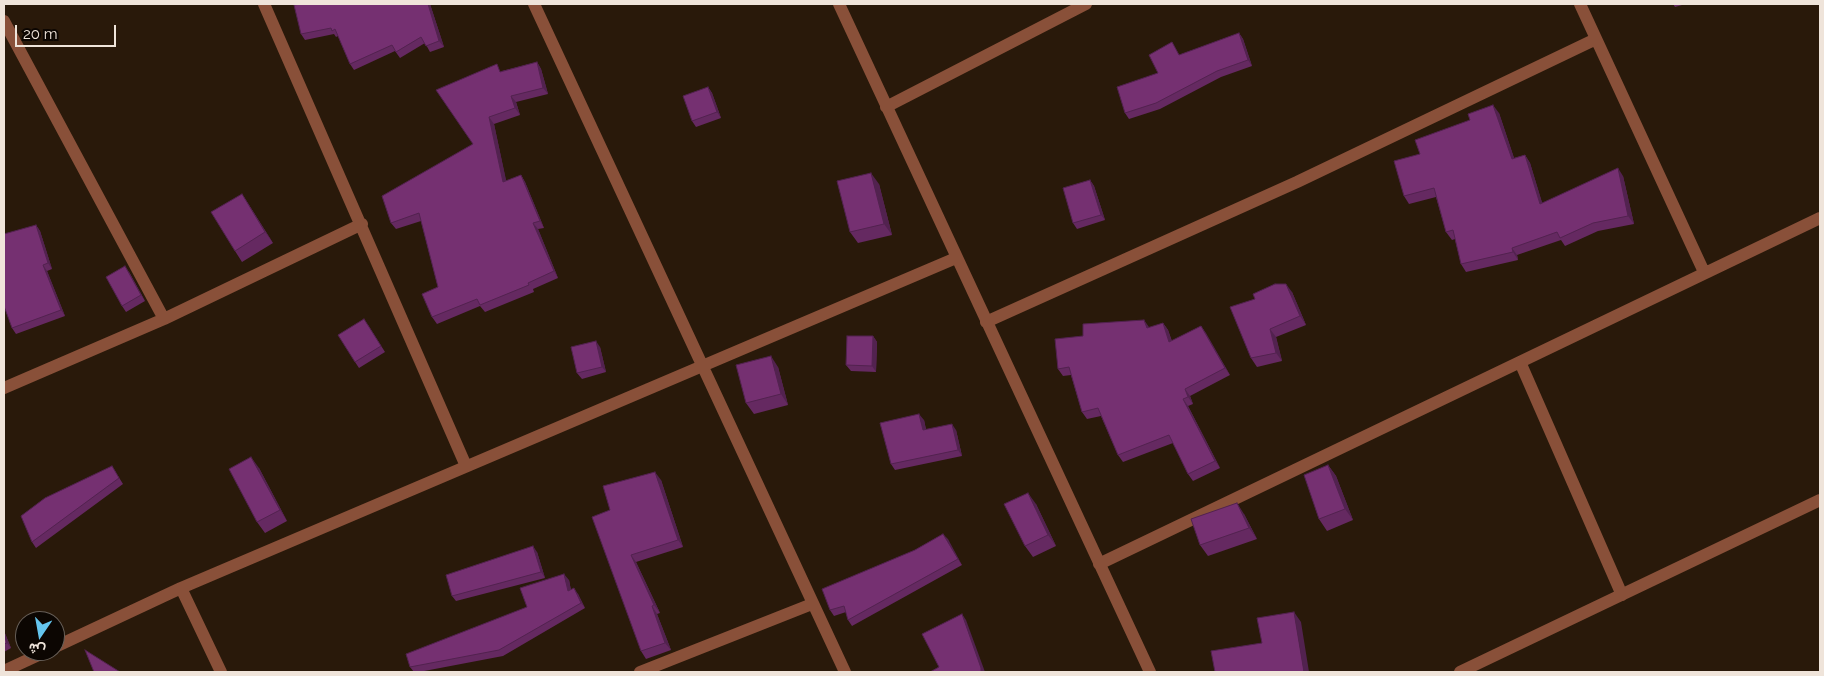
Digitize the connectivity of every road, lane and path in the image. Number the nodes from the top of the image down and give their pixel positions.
1 (264, 4) edge
2 (534, 4) edge
3 (840, 4) edge
4 (1086, 4) edge
5 (1580, 4) edge
6 (4, 21) edge
7 (1596, 39) junction
8 (886, 107) junction
9 (1820, 218) edge
10 (362, 224) junction
11 (956, 258) junction
12 (1704, 272) junction
13 (164, 319) junction
14 (986, 322) junction
15 (1520, 362) junction
16 (703, 366) junction
17 (4, 388) edge
18 (466, 466) junction
19 (1820, 500) edge
20 (1099, 564) junction
21 (181, 588) junction
22 (1622, 595) junction
23 (812, 604) junction
24 (65, 642) edge
25 (26, 661) edge
26 (4, 671) edge
27 (221, 672) edge
28 (640, 672) edge
29 (845, 672) edge
30 (1150, 672) edge
31 (1460, 672) edge

1 - 10 street
2 - 16 street
3 - 8 street
4 - 8 street
5 - 7 street
6 - 13 street
7 - 12 street
7 - 14 street
8 - 11 street
9 - 12 street
10 - 13 street
10 - 18 street
11 - 14 street
11 - 16 street
12 - 15 street
13 - 17 street
14 - 20 street
15 - 20 street
15 - 22 street
16 - 18 street
16 - 23 street
18 - 21 street
19 - 22 street
20 - 30 street
21 - 24 street
21 - 27 street
22 - 31 street
23 - 28 street
23 - 29 street
25 - 26 street

